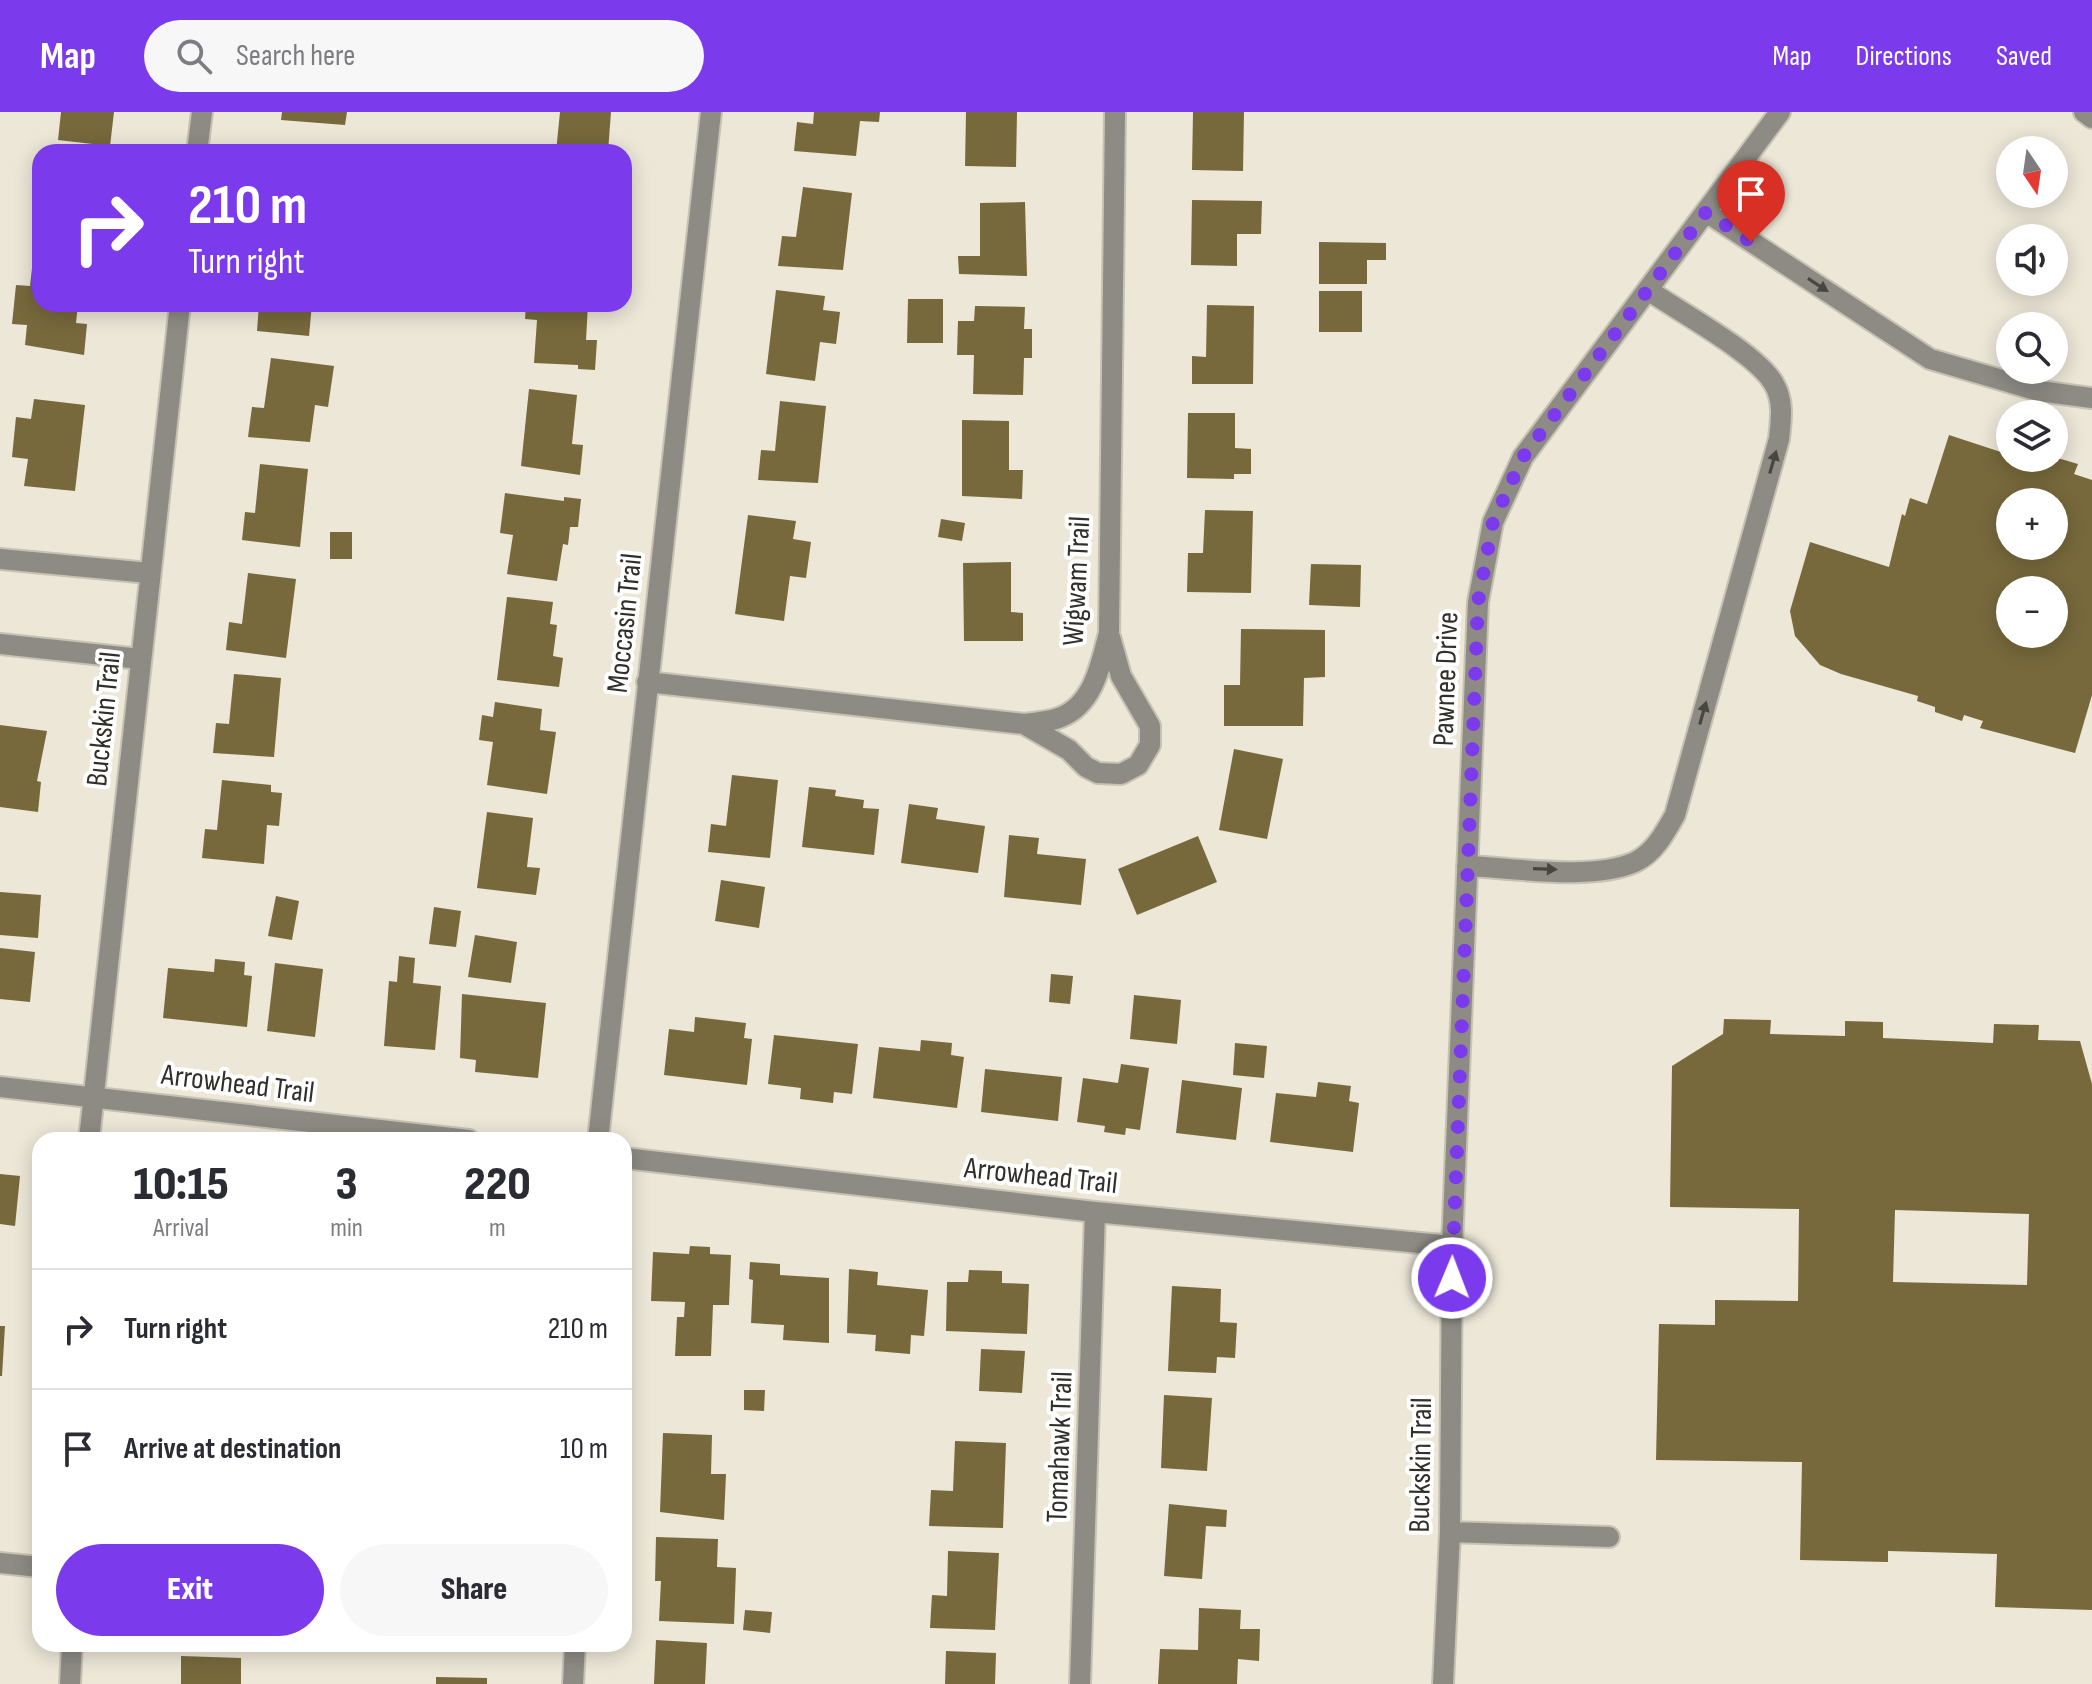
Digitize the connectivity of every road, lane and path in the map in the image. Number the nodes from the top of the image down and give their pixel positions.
1 (202, 112) edge
2 (711, 112) edge
3 (1115, 112) edge
4 (1780, 112) edge
5 (2084, 112) edge
6 (2092, 118) edge
7 (198, 144) edge
8 (1706, 212) junction
9 (1648, 290) junction
10 (179, 312) edge
11 (2092, 398) edge
12 (0, 559) edge
13 (149, 573) junction
14 (1109, 633) junction
15 (0, 644) edge
16 (140, 659) junction
17 (647, 682) junction
18 (1024, 724) junction
19 (1467, 866) junction
20 (0, 1087) edge
21 (92, 1097) junction
22 (90, 1132) edge
23 (399, 1132) edge
24 (599, 1132) edge
25 (632, 1159) edge
26 (1095, 1212) junction
27 (1452, 1246) junction
28 (1450, 1532) junction
29 (1609, 1537) dead end
30 (0, 1563) edge
31 (32, 1566) edge
32 (72, 1652) edge
33 (575, 1652) edge
34 (70, 1684) edge
35 (573, 1684) edge
36 (1080, 1684) edge
37 (1443, 1684) edge

1 - 7 street
2 - 17 street, Moccasin Trail
3 - 14 street, Wigwam Trail
4 - 8 street, Pawnee Drive
5 - 6 street
8 - 9 street, Pawnee Drive
8 -> 11 street
9 - 19 street, Pawnee Drive
19 -> 9 street
10 - 13 street, Buckskin Trail
12 - 13 street
13 - 16 street, Buckskin Trail
14 - 18 street, Wigwam Trail
14 - 18 street
15 - 16 street
16 - 21 street, Buckskin Trail
17 - 18 street, Wigwam Trail
17 - 24 street, Moccasin Trail
19 - 27 street, Pawnee Drive
20 - 21 street, Arrowhead Trail
21 - 22 street, Buckskin Trail
21 - 23 street, Arrowhead Trail
25 - 26 street, Arrowhead Trail
26 - 27 street, Arrowhead Trail
26 - 36 street, Tomahawk Trail
27 - 28 street, Buckskin Trail
28 - 29 street
28 - 37 street, Buckskin Trail
30 - 31 street
32 - 34 street
33 - 35 street

